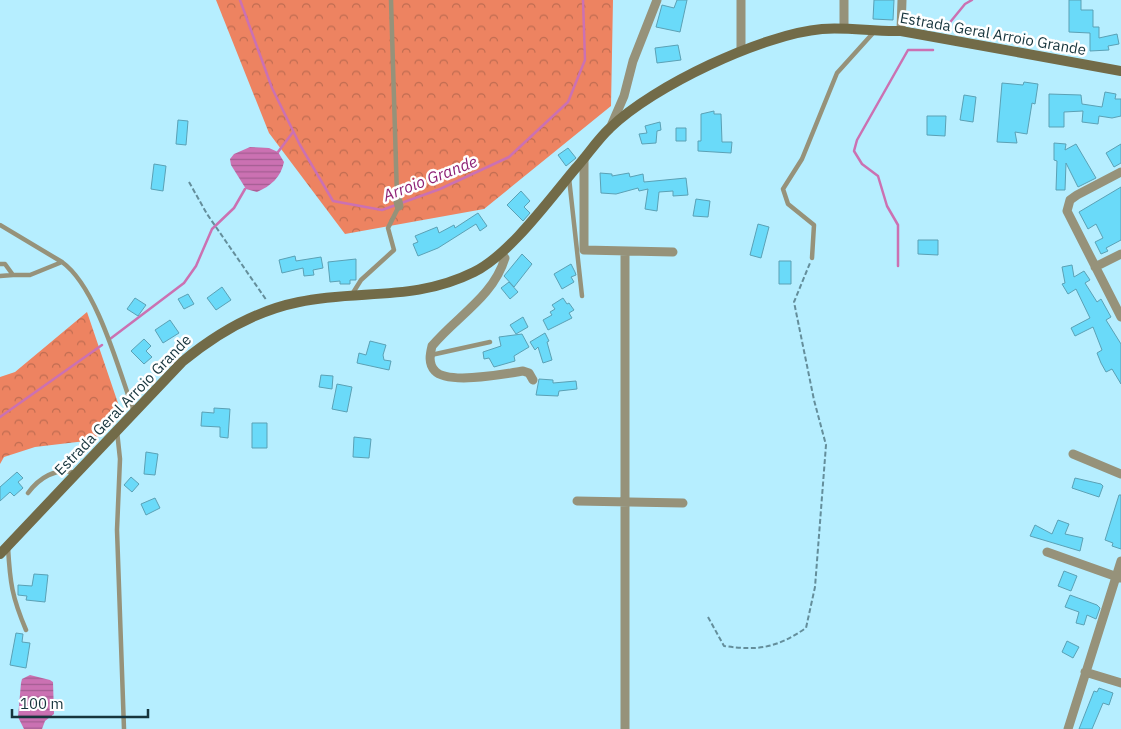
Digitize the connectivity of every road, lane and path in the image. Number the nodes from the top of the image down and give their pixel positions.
1 (391, 0) edge
2 (657, 0) edge
3 (742, 0) edge
4 (844, 0) edge
5 (902, 0) edge
6 (844, 28) junction
7 (901, 31) junction
8 (874, 32) junction
9 (741, 50) junction
10 (1121, 71) edge
11 (610, 128) junction
12 (584, 158) junction
13 (1121, 172) edge
14 (569, 177) junction
15 (189, 182) dead end
16 (0, 225) edge
17 (625, 251) junction
18 (673, 252) dead end
19 (501, 253) junction
20 (1121, 254) edge
21 (812, 258) joint
22 (62, 262) junction
23 (0, 264) edge
24 (1095, 267) junction
25 (13, 275) junction
26 (0, 276) edge
27 (582, 296) dead end
28 (350, 297) junction
29 (272, 309) junction
30 (1121, 317) edge
31 (490, 342) dead end
32 (430, 356) junction
33 (533, 380) dead end
34 (134, 412) junction
35 (117, 430) junction
36 (1073, 454) dead end
37 (77, 473) junction
38 (1121, 474) edge
39 (28, 493) dead end
40 (577, 501) dead end
41 (626, 502) junction
42 (684, 503) dead end
43 (8, 546) junction
44 (1047, 552) dead end
45 (0, 554) edge
46 (1121, 560) edge
47 (1118, 577) edge
48 (708, 617) dead end
49 (26, 630) dead end
50 (1085, 672) junction
51 (1121, 683) edge
52 (124, 729) edge
53 (625, 729) edge
54 (1068, 729) edge

1 - 28 lane
2 - 11 street
3 - 9 street
4 - 6 street
5 - 7 street
6 - 8 main road, Estrada Geral Arroio Grande
6 - 9 main road, Estrada Geral Arroio Grande
7 - 8 main road, Estrada Geral Arroio Grande
7 - 10 main road, Estrada Geral Arroio Grande
8 - 21 lane
9 - 11 main road, Estrada Geral Arroio Grande
11 - 12 main road, Estrada Geral Arroio Grande
12 - 14 main road, Estrada Geral Arroio Grande
12 - 17 street
13 - 24 street
14 - 19 main road, Estrada Geral Arroio Grande
14 - 27 lane
15 - 29 path
16 - 22 lane
17 - 18 street
17 - 41 street
19 - 28 main road, Estrada Geral Arroio Grande
19 - 32 street
20 - 24 street
21 - 48 path
22 - 25 lane
22 - 34 lane
23 - 25 lane
24 - 30 street
25 - 26 lane
28 - 29 main road, Estrada Geral Arroio Grande
29 - 34 main road, Estrada Geral Arroio Grande
31 - 32 lane
32 - 33 street
34 - 35 main road, Estrada Geral Arroio Grande
35 - 37 main road, Estrada Geral Arroio Grande
35 - 52 lane
36 - 38 street
37 - 39 lane
37 - 43 main road, Estrada Geral Arroio Grande
40 - 41 street
41 - 42 street
41 - 53 street
43 - 45 main road, Estrada Geral Arroio Grande
43 - 49 lane
44 - 47 street
46 - 47 street
47 - 50 street
50 - 51 street
50 - 54 street

